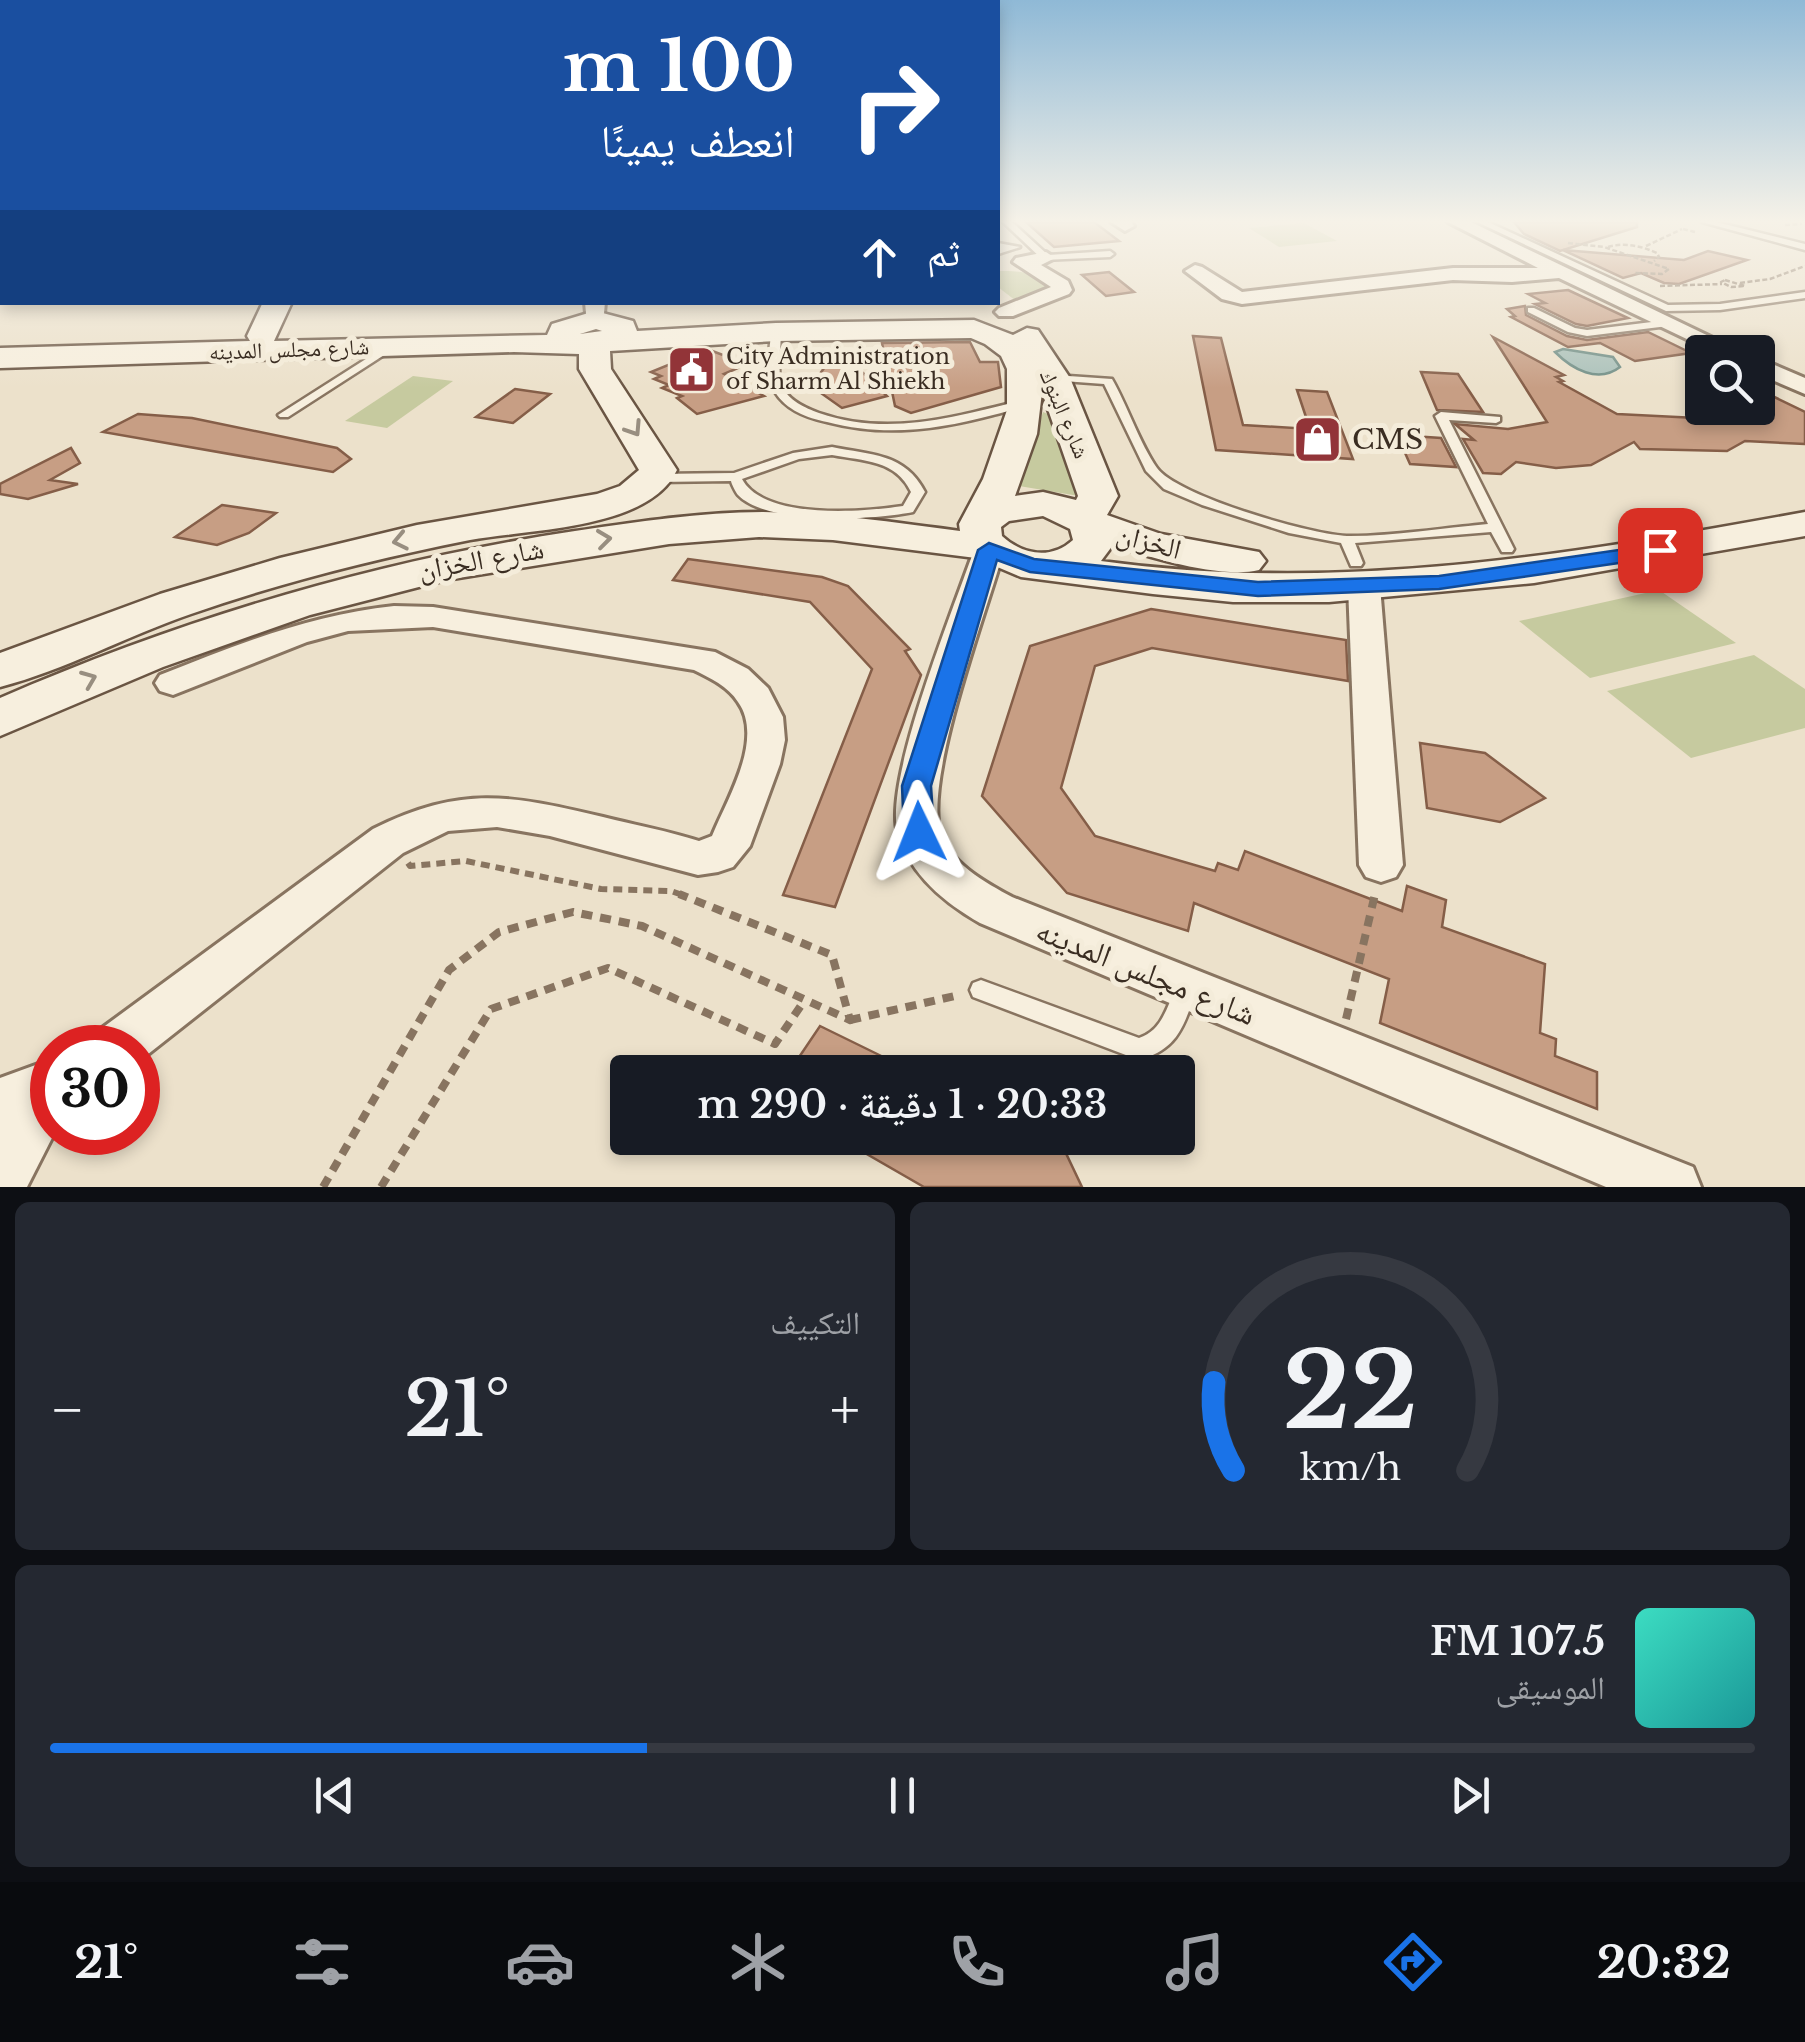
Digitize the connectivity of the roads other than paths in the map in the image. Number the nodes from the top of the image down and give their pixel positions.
1 (1052, 277) edge
2 (1204, 277) edge
3 (1423, 277) edge
4 (1572, 277) edge
5 (1592, 277) edge
6 (1805, 295) edge
7 (277, 305) edge
8 (1531, 310) dead end
9 (988, 313) edge
10 (1667, 315) junction
11 (777, 327) junction
12 (593, 329) edge
13 (1702, 335) edge
14 (262, 336) junction
15 (0, 343) edge
16 (391, 346) junction
17 (0, 358) edge
18 (1775, 373) edge
19 (1054, 378) junction
20 (1805, 388) edge
21 (1026, 402) junction
22 (284, 415) dead end
23 (1496, 420) dead end
24 (735, 477) junction
25 (658, 478) junction
26 (1805, 496) edge
27 (1089, 509) junction
28 (1805, 524) edge
29 (987, 538) junction
30 (1501, 538) junction
31 (1356, 563) junction
32 (1047, 566) junction
33 (0, 671) edge
34 (173, 683) dead end
35 (0, 718) edge
36 (1381, 865) road end
37 (1187, 988) junction
38 (981, 990) road end
39 (146, 1025) edge
40 (30, 1092) edge
41 (0, 1104) edge
42 (30, 1125) edge
43 (0, 1182) edge
44 (1672, 1187) edge

1 - 9 street
2 - 3 street
4 - 10 street
5 - 10 lane
6 - 10 lane
7 - 14 main road
8 - 10 lane
9 - 11 main road, شارع مجلس المدينه
9 - 19 main road, شارع البنوك
9 - 21 main road, شارع البنوك
10 - 13 street
11 - 12 main road, شارع مجلس المدينه
11 - 21 lane
12 - 14 main road, شارع مجلس المدينه
12 - 16 main road, شارع مجلس المدينه
12 -> 25 main road
14 - 15 main road, شارع مجلس المدينه
16 - 17 main road, شارع مجلس المدينه
16 - 22 lane
18 - 20 street
19 - 27 main road, شارع البنوك
19 - 31 lane
21 - 29 main road, شارع البنوك
23 - 30 lane
24 - 24 lane
24 - 25 lane
25 -> 33 main road, شارع الخزان
26 - 30 main road, الخزان
27 - 29 main road, الخزان
27 - 31 main road, الخزان
27 - 32 main road
28 - 31 main road, الخزان
29 - 32 main road, الخزان
35 -> 29 main road, شارع الخزان
29 - 37 street, شارع مجلس المدينه
30 - 31 main road, الخزان
31 - 32 main road, الخزان
31 - 36 street
34 - 39 street
37 - 38 lane
37 - 44 street, شارع مجلس المدينه
40 - 41 street
42 - 43 street

